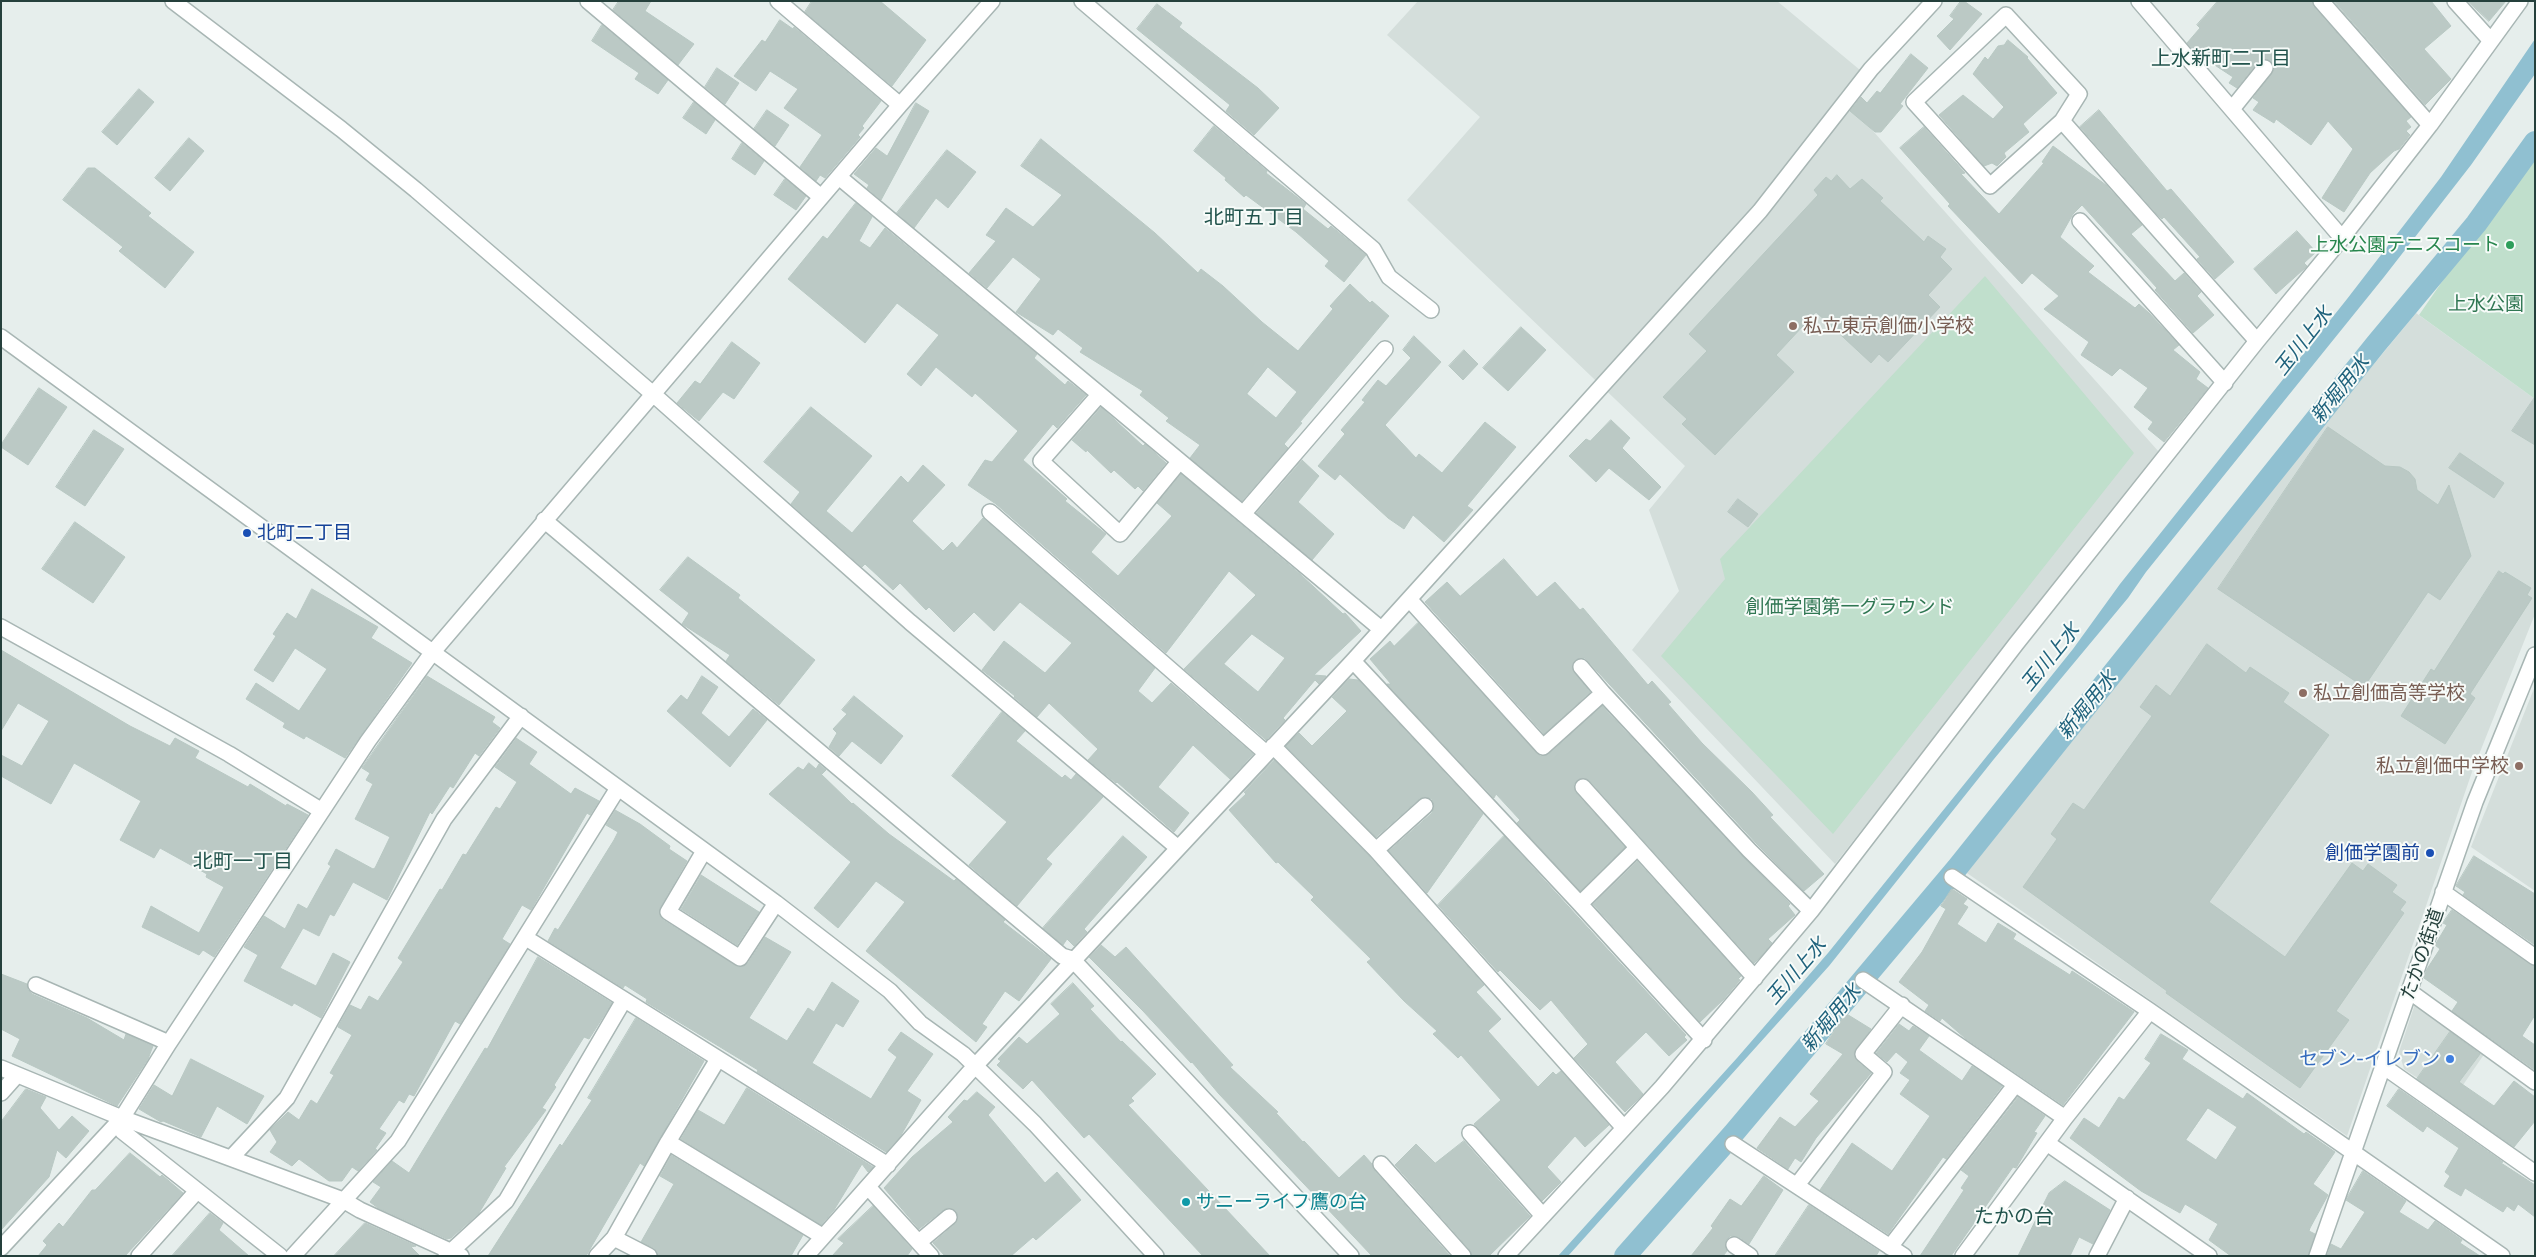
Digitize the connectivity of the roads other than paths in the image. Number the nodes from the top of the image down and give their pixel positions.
1 (173, 1) edge
2 (588, 1) edge
3 (778, 1) edge
4 (992, 1) edge
5 (1082, 1) edge
6 (1934, 1) edge
7 (2139, 1) edge
8 (2322, 1) edge
9 (2455, 1) edge
10 (2520, 1) edge
11 (2491, 41) junction
12 (2265, 68) dead end
13 (900, 105) junction
14 (2232, 109) junction
15 (2062, 121) junction
16 (2430, 125) junction
17 (839, 177) junction
18 (821, 197) junction
19 (2080, 221) dead end
20 (2342, 238) junction
21 (1431, 310) dead end
22 (1, 337) edge
23 (2257, 341) junction
24 (1385, 349) dead end
25 (2225, 383) junction
26 (653, 394) junction
27 (1099, 395) junction
28 (1179, 462) junction
29 (990, 512) dead end
30 (1243, 514) junction
31 (544, 520) junction
32 (1409, 599) junction
33 (1, 627) edge
34 (1381, 629) junction
35 (432, 653) junction
36 (2535, 655) edge
37 (1352, 661) junction
38 (1581, 667) dead end
39 (1603, 693) junction
40 (521, 716) junction
41 (1269, 749) junction
42 (1583, 787) dead end
43 (618, 788) junction
44 (1425, 806) dead end
45 (322, 811) junction
46 (1178, 848) junction
47 (1637, 848) junction
48 (1376, 850) junction
49 (704, 851) junction
50 (1952, 877) dead end
51 (2443, 892) junction
52 (776, 903) junction
53 (1580, 904) junction
54 (1811, 911) junction
55 (526, 938) junction
56 (2535, 957) edge
57 (1072, 959) junction
58 (1755, 978) junction
59 (1863, 980) dead end
60 (36, 985) dead end
61 (2409, 991) junction
62 (624, 1000) junction
63 (1902, 1006) junction
64 (2150, 1011) junction
65 (1704, 1040) junction
66 (169, 1042) junction
67 (718, 1059) junction
68 (975, 1066) junction
69 (2383, 1066) junction
70 (1, 1068) edge
71 (17, 1075) junction
72 (2535, 1082) edge
73 (2015, 1085) junction
74 (1, 1093) edge
75 (122, 1118) junction
76 (2065, 1118) junction
77 (1624, 1128) junction
78 (1470, 1133) dead end
79 (668, 1142) junction
80 (2047, 1143) junction
81 (1733, 1144) dead end
82 (2353, 1152) junction
83 (231, 1158) junction
84 (1381, 1164) dead end
85 (888, 1165) junction
86 (2535, 1172) edge
87 (1796, 1185) junction
88 (868, 1187) junction
89 (198, 1191) junction
90 (2127, 1198) junction
91 (343, 1200) junction
92 (1543, 1216) junction
93 (948, 1217) dead end
94 (822, 1236) junction
95 (614, 1238) junction
96 (919, 1242) junction
97 (1734, 1244) dead end
98 (1890, 1247) junction
99 (1, 1248) edge
100 (452, 1254) edge
101 (2205, 1254) edge
102 (139, 1256) edge
103 (280, 1256) edge
104 (293, 1256) edge
105 (597, 1256) edge
106 (649, 1256) edge
107 (806, 1256) edge
108 (931, 1256) edge
109 (1156, 1256) edge
110 (1351, 1256) edge
111 (1463, 1256) edge
112 (1506, 1256) edge
113 (1750, 1256) edge
114 (1904, 1256) edge
115 (1963, 1256) edge
116 (2097, 1256) edge
117 (2317, 1256) edge
118 (2502, 1256) edge

1 - 26 street
2 - 18 street
3 - 13 street
4 - 13 street
5 - 21 street
6 - 32 street
7 - 14 street
8 - 16 street
9 - 11 street
10 - 11 street
11 - 16 street
12 - 14 street
13 - 17 street
14 - 20 street
15 - 15 street
15 - 23 street
16 - 20 street
17 - 18 street
17 - 27 street
18 - 26 street
19 - 25 street
20 - 23 street
22 - 35 street
23 - 25 street
24 - 30 street
25 - 54 street
26 - 31 street
26 - 46 street
27 - 28 street
27 - 28 street
28 - 30 street
29 - 41 street
30 - 34 street
31 - 35 street
31 - 57 street
32 - 34 street
32 - 39 street
33 - 45 street
34 - 37 street
35 - 40 street
35 - 45 street
36 - 51 street, たかの街道
37 - 41 street
37 - 53 street
38 - 39 street
39 - 54 street
40 - 43 street
40 - 83 street
41 - 46 street
41 - 48 street
42 - 47 street
43 - 49 street
43 - 55 street
44 - 48 street
45 - 66 street
46 - 57 street
47 - 53 street
47 - 58 street
48 - 77 street
49 - 52 street
49 - 52 street
50 - 64 street
51 - 56 street
51 - 61 street, たかの街道
52 - 68 street
53 - 65 street
54 - 58 street
55 - 62 street
55 - 91 street
57 - 68 street
57 - 110 street
58 - 65 street
59 - 63 street
60 - 66 street
61 - 69 street, たかの街道
61 - 72 street
62 - 67 street
62 - 100 street
63 - 73 street
63 - 87 street
64 - 76 street
64 - 82 street
65 - 77 street
66 - 75 street
67 - 79 street
67 - 85 street
68 - 85 street
68 - 109 street
69 - 82 street, たかの街道
69 - 86 street
70 - 71 street
71 - 74 street
71 - 75 street
73 - 76 street
73 - 98 street
75 - 83 street
75 - 89 street
75 - 99 street
76 - 80 street
77 - 92 street
78 - 92 street
79 - 94 street
79 - 95 street
80 - 90 street
80 - 115 street
81 - 87 street
82 - 117 street, たかの街道
82 - 118 street
83 - 91 street
84 - 111 street
85 - 88 street
87 - 98 street
88 - 94 street
88 - 96 street
89 - 102 street
89 - 103 street
90 - 101 street
90 - 116 street
91 - 100 street
91 - 104 street
92 - 112 street
93 - 96 street
94 - 107 street
95 - 105 street
95 - 106 street
96 - 108 street
97 - 113 street
98 - 114 street

